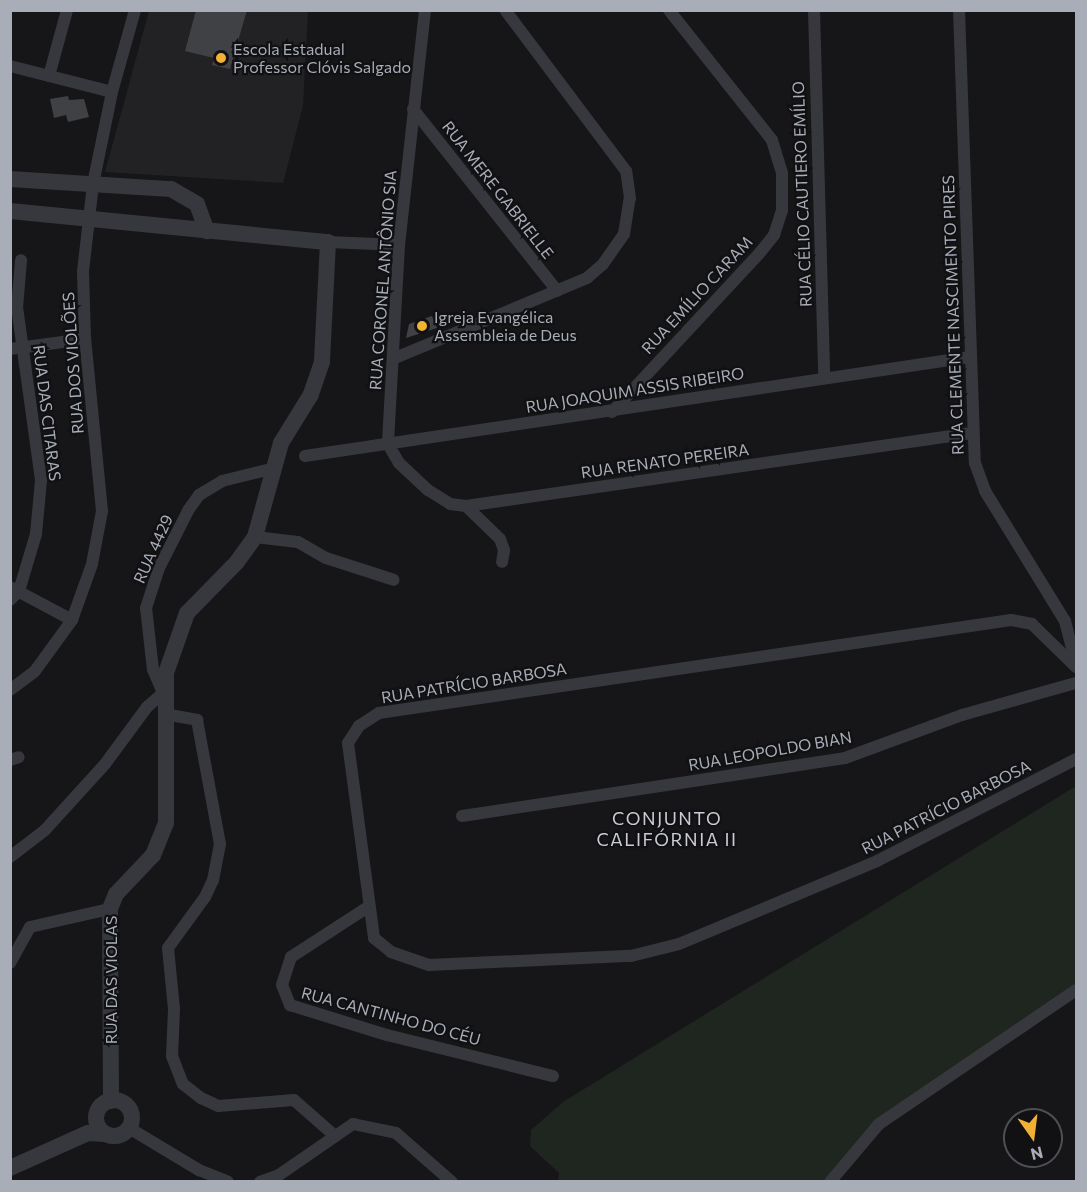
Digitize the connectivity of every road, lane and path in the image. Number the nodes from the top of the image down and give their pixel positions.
1 (67, 10) edge
2 (135, 10) edge
3 (425, 10) edge
4 (506, 10) edge
5 (669, 10) edge
6 (814, 10) edge
7 (959, 10) edge
8 (10, 66) edge
9 (49, 76) junction
10 (111, 92) junction
11 (413, 109) junction
12 (10, 179) edge
13 (93, 184) junction
14 (190, 197) junction
15 (10, 211) edge
16 (88, 217) junction
17 (155, 225) junction
18 (207, 231) junction
19 (328, 242) junction
20 (399, 245) junction
21 (21, 260) dead end
22 (557, 291) junction
23 (85, 339) junction
24 (16, 348) edge
25 (970, 357) junction
26 (395, 358) junction
27 (824, 377) junction
28 (612, 412) junction
29 (972, 434) junction
30 (388, 444) junction
31 (305, 456) dead end
32 (271, 469) junction
33 (466, 506) junction
34 (255, 537) junction
35 (502, 562) dead end
36 (394, 580) dead end
37 (13, 593) edge
38 (72, 620) junction
39 (1076, 666) edge
40 (1077, 683) edge
41 (10, 690) edge
42 (163, 693) junction
43 (164, 714) junction
44 (1077, 759) edge
45 (462, 816) dead end
46 (10, 857) edge
47 (368, 907) junction
48 (110, 909) junction
49 (10, 963) edge
50 (1077, 990) edge
51 (553, 1076) dead end
52 (115, 1101) junction
53 (96, 1128) junction
54 (129, 1128) junction
55 (335, 1136) junction
56 (10, 1168) edge
57 (228, 1182) edge
58 (260, 1182) edge
59 (452, 1182) edge
60 (830, 1182) edge

1 - 9 street
2 - 10 street, RUA DOS VIOLÕES
3 - 11 street, RUA CORONEL ANTÔNIO SIA
4 - 22 street
5 - 28 street, RUA EMÍLIO CARAM
6 - 27 street, RUA CÉLIO CAUTIERO EMÍLIO
7 - 25 street, RUA CLEMENTE NASCIMENTO PIRES
8 - 9 street
9 - 10 street
10 - 13 street, RUA DOS VIOLÕES
11 - 20 street, RUA CORONEL ANTÔNIO SIA
11 - 22 street, RUA MERE GABRIELLE
12 - 13 street
13 - 14 street
13 - 16 street, RUA DOS VIOLÕES
14 - 17 street
14 - 18 street
15 - 16 street
16 - 17 street
16 - 23 street, RUA DOS VIOLÕES
17 - 18 street
18 - 19 street
19 - 20 street
19 - 32 street, RUA DAS VIOLAS
20 - 26 street, RUA CORONEL ANTÔNIO SIA
21 - 24 street, RUA DAS CITARAS
22 - 26 street
23 - 24 street
23 - 38 street, RUA DOS VIOLÕES
24 - 37 street, RUA DAS CITARAS
25 - 27 street, RUA JOAQUIM ASSIS RIBEIRO
25 - 29 street, RUA CLEMENTE NASCIMENTO PIRES
26 - 30 street, RUA CORONEL ANTÔNIO SIA
27 - 28 street, RUA JOAQUIM ASSIS RIBEIRO
28 - 30 street, RUA JOAQUIM ASSIS RIBEIRO
29 - 33 street, RUA RENATO PEREIRA
29 - 39 street, RUA CLEMENTE NASCIMENTO PIRES
30 - 31 street, RUA JOAQUIM ASSIS RIBEIRO
30 - 33 street, RUA RENATO PEREIRA
32 - 34 street, RUA DAS VIOLAS
32 - 42 street, RUA 4429
33 - 35 street
34 - 36 street
34 - 42 street, RUA DAS VIOLAS
37 - 38 street
38 - 41 street, RUA DOS VIOLÕES
39 - 47 street, RUA PATRÍCIO BARBOSA
40 - 45 street, RUA LEOPOLDO BIAN
42 - 43 street, RUA DAS VIOLAS
42 - 46 street
43 - 48 street, RUA DAS VIOLAS
43 - 55 street
44 - 47 street, RUA PATRÍCIO BARBOSA
47 - 51 street, RUA CANTINHO DO CÉU
48 - 49 street
48 - 52 street, RUA DAS VIOLAS
50 - 60 street
52 - 53 street
52 - 54 street
53 - 54 street
53 - 56 street
54 - 57 street
55 - 58 street
55 - 59 street

